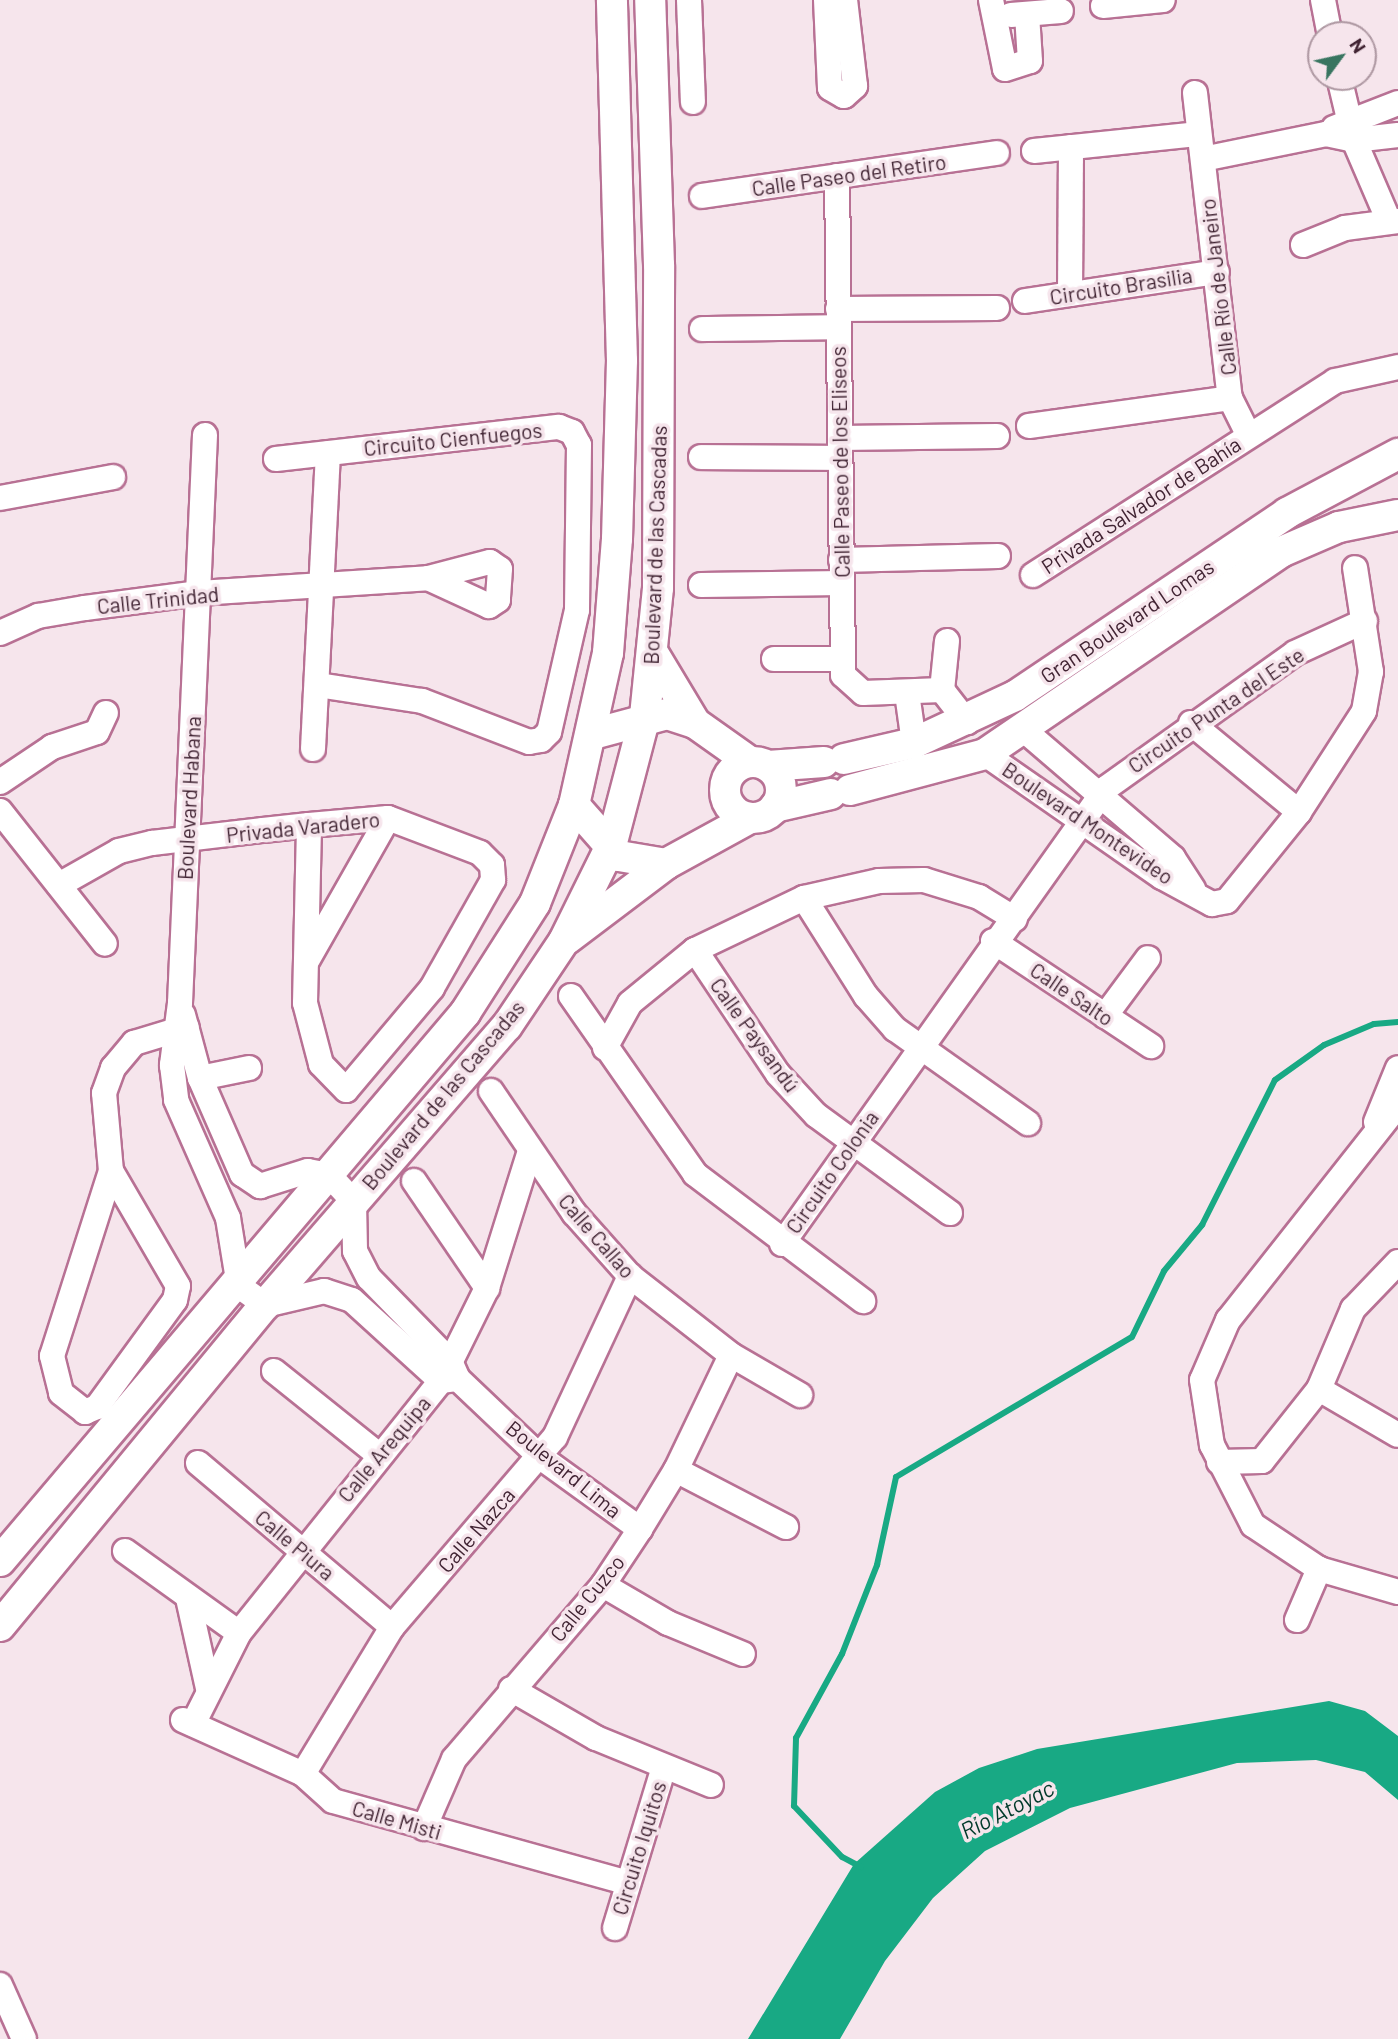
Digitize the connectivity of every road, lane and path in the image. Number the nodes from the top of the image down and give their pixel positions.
1 (612, 0) edge
2 (650, 0) edge
3 (689, 0) edge
4 (826, 0) edge
5 (845, 0) edge
6 (1163, 0) edge
7 (1323, 0) edge
8 (1129, 2) edge
9 (1103, 6) dead end
10 (992, 8) edge
11 (1061, 11) dead end
12 (1027, 14) junction
13 (1327, 21) edge
14 (1342, 91) edge
15 (1195, 93) dead end
16 (693, 102) dead end
17 (1398, 103) edge
18 (1351, 129) junction
19 (1199, 134) junction
20 (1398, 135) edge
21 (1071, 147) junction
22 (1034, 151) dead end
23 (997, 153) dead end
24 (1202, 159) junction
25 (837, 176) junction
26 (702, 196) dead end
27 (1393, 220) edge
28 (1303, 245) dead end
29 (1217, 272) junction
30 (1070, 294) junction
31 (1025, 301) dead end
32 (997, 308) dead end
33 (839, 318) junction
34 (702, 329) dead end
35 (622, 361) junction
36 (660, 366) junction
37 (1398, 367) edge
38 (1230, 398) junction
39 (1029, 426) dead end
40 (205, 435) dead end
41 (998, 436) dead end
42 (1249, 436) junction
43 (840, 448) junction
44 (328, 453) junction
45 (1398, 453) edge
46 (701, 457) dead end
47 (276, 459) dead end
48 (113, 477) dead end
49 (0, 498) edge
50 (1398, 515) edge
51 (998, 556) dead end
52 (1355, 568) dead end
53 (842, 572) junction
54 (1033, 575) dead end
55 (428, 578) dead end
56 (701, 585) dead end
57 (321, 589) junction
58 (199, 593) junction
59 (1365, 621) junction
60 (0, 633) edge
61 (947, 641) dead end
62 (653, 653) junction
63 (774, 659) dead end
64 (843, 659) junction
65 (1063, 663) junction
66 (317, 685) junction
67 (942, 690) junction
68 (1082, 691) junction
69 (907, 692) junction
70 (106, 713) dead end
71 (645, 716) junction
72 (967, 722) junction
73 (695, 723) junction
74 (1191, 723) junction
75 (1025, 731) junction
76 (593, 734) junction
77 (905, 745) junction
78 (313, 749) dead end
79 (985, 754) junction
80 (759, 764) junction
81 (901, 781) junction
82 (0, 782) edge
83 (1100, 797) junction
84 (573, 805) junction
85 (0, 811) edge
86 (1299, 812) junction
87 (763, 813) junction
88 (388, 818) junction
89 (1083, 820) junction
90 (309, 825) junction
91 (187, 839) junction
92 (611, 846) junction
93 (666, 864) junction
94 (59, 885) junction
95 (1193, 889) junction
96 (804, 898) junction
97 (1015, 919) junction
98 (564, 941) junction
99 (993, 941) junction
100 (105, 944) dead end
101 (695, 950) junction
102 (1148, 958) dead end
103 (306, 962) junction
104 (570, 996) dead end
105 (1105, 1016) junction
106 (181, 1019) junction
107 (1151, 1046) dead end
108 (605, 1048) junction
109 (919, 1048) junction
110 (249, 1068) dead end
111 (1398, 1068) edge
112 (200, 1078) junction
113 (491, 1091) dead end
114 (1398, 1105) edge
115 (1028, 1122) dead end
116 (1374, 1129) junction
117 (851, 1142) junction
118 (530, 1151) junction
119 (111, 1171) junction
120 (329, 1175) junction
121 (414, 1181) dead end
122 (260, 1186) junction
123 (354, 1202) junction
124 (950, 1213) dead end
125 (228, 1218) junction
126 (782, 1244) junction
127 (1398, 1262) edge
128 (630, 1276) junction
129 (239, 1286) junction
130 (487, 1288) junction
131 (863, 1301) dead end
132 (265, 1305) junction
133 (731, 1355) junction
134 (274, 1371) dead end
135 (450, 1374) junction
136 (1319, 1389) junction
137 (800, 1395) dead end
138 (1398, 1435) edge
139 (379, 1455) junction
140 (540, 1456) junction
141 (1262, 1461) junction
142 (1219, 1462) junction
143 (198, 1463) dead end
144 (676, 1470) junction
145 (1239, 1501) junction
146 (786, 1527) dead end
147 (639, 1529) junction
148 (301, 1550) junction
149 (125, 1551) dead end
150 (0, 1561) edge
151 (1319, 1569) junction
152 (603, 1584) junction
153 (1398, 1592) edge
154 (188, 1598) junction
155 (1297, 1620) dead end
156 (0, 1626) edge
157 (392, 1627) junction
158 (239, 1633) junction
159 (743, 1654) dead end
160 (208, 1688) junction
161 (511, 1689) junction
162 (188, 1722) joint
163 (664, 1768) junction
164 (303, 1774) junction
165 (711, 1785) dead end
166 (424, 1828) junction
167 (628, 1884) junction
168 (614, 1928) dead end
169 (0, 1985) edge
170 (24, 2039) edge

1 - 35 main road, Boulevard de las Cascadas
2 - 36 main road, Boulevard de las Cascadas
3 - 16 street
4 - 5 street
6 - 8 street
7 - 13 street
8 - 9 street
10 - 12 street
10 - 12 street
11 - 12 street
14 - 18 street
15 - 19 street, Calle Río de Janeiro
17 - 18 street
18 - 20 street
18 - 24 street
18 - 27 street
19 - 21 street
19 - 24 street, Calle Río de Janeiro
21 - 22 street
21 - 30 street
23 - 25 street, Calle Paseo del Retiro
24 - 29 street, Calle Río de Janeiro
25 - 26 street, Calle Paseo del Retiro
25 - 33 street, Calle Paseo de los Eliseos
27 - 28 street
29 - 30 street, Circuito Brasilia
29 - 38 street, Calle Río de Janeiro
30 - 31 street, Circuito Brasilia
32 - 33 street
33 - 34 street
33 - 43 street, Calle Paseo de los Eliseos
35 - 36 main road
35 - 76 main road, Boulevard de las Cascadas
36 - 62 main road, Boulevard de las Cascadas
37 - 42 street, Privada Salvador de Bahía
38 - 39 street
38 - 42 street, Calle Río de Janeiro
40 - 58 street, Boulevard Habana
41 - 43 street
42 - 54 street, Privada Salvador de Bahía
43 - 46 street
43 - 53 street, Calle Paseo de los Eliseos
44 - 47 street, Circuito Cienfuegos
44 - 57 street
44 - 66 street, Circuito Cienfuegos
45 - 65 main road, Gran Boulevard Lomas
48 - 49 street
50 - 68 main road, Gran Boulevard Lomas
51 - 53 street
52 - 59 street
53 - 56 street
53 - 64 street, Calle Paseo de los Eliseos
55 - 57 street, Calle Trinidad
57 - 58 street, Calle Trinidad
57 - 66 street
58 - 60 street, Calle Trinidad
58 - 91 street, Boulevard Habana
59 - 74 street, Circuito Punta del Este
59 - 86 street
61 - 67 street
62 - 71 main road, Boulevard de las Cascadas
62 - 73 main road
63 - 64 street
64 - 69 street, Calle Paseo de los Eliseos
65 - 68 main road
65 - 72 main road, Gran Boulevard Lomas
66 - 78 street
67 - 69 street, Calle Paseo de los Eliseos
67 - 72 street
68 - 75 main road, Gran Boulevard Lomas
69 - 77 street
70 - 82 street
71 - 73 main road
71 - 76 main road
71 - 92 main road, Boulevard de las Cascadas
72 - 77 main road, Gran Boulevard Lomas
73 - 80 main road
74 - 83 street, Circuito Punta del Este
74 - 86 street
75 - 79 main road, Gran Boulevard Lomas
75 - 83 street, Boulevard Montevideo
76 - 84 main road, Boulevard de las Cascadas
77 - 80 main road, Gran Boulevard Lomas
77 - 81 main road
79 - 81 main road, Gran Boulevard Lomas
79 - 89 street, Boulevard Montevideo
80 - 87 main road
80 - 87 main road
81 - 87 main road, Gran Boulevard Lomas
83 - 89 street, Circuito Punta del Este
83 - 95 street, Boulevard Montevideo
84 - 92 main road
84 - 120 main road, Boulevard de las Cascadas
85 - 94 street
86 - 95 street, Boulevard Montevideo
87 - 93 main road, Gran Boulevard Lomas
88 - 90 street, Privada Varadero
88 - 103 street
88 - 103 street, Privada Varadero
89 - 95 street, Boulevard Montevideo
89 - 97 street, Circuito Colonia
90 - 91 street, Privada Varadero
90 - 103 street
91 - 94 street, Privada Varadero
91 - 106 street, Boulevard Habana
92 - 93 main road
92 - 98 main road, Boulevard de las Cascadas
93 - 98 main road, Gran Boulevard Lomas
94 - 100 street
96 - 97 street
96 - 101 street
96 - 109 street
97 - 99 street, Circuito Colonia
98 - 123 main road, Boulevard de las Cascadas
99 - 105 street, Calle Salto
99 - 109 street, Circuito Colonia
101 - 108 street
101 - 117 street, Calle Paysandú
102 - 105 street
104 - 108 street, Circuito Colonia
105 - 107 street, Calle Salto
106 - 112 street, Boulevard Habana
106 - 119 street
106 - 125 street, Boulevard Habana
108 - 126 street, Circuito Colonia
109 - 115 street
109 - 117 street, Circuito Colonia
110 - 112 street
111 - 116 street
112 - 122 street, Boulevard Habana
113 - 118 street, Calle Callao
114 - 116 street
116 - 142 street
117 - 124 street, Calle Paysandú
117 - 126 street, Circuito Colonia
118 - 128 street, Calle Callao
118 - 130 street, Calle Arequipa
119 - 119 street
120 - 122 street
120 - 123 street
120 - 129 main road, Boulevard de las Cascadas
121 - 130 street
122 - 125 street
123 - 132 main road, Boulevard de las Cascadas
123 - 135 street, Boulevard Lima
125 - 129 street, Boulevard Habana
126 - 131 street
127 - 136 street
128 - 133 street, Calle Callao
128 - 140 street, Calle Nazca
129 - 132 street
129 - 150 main road, Boulevard de las Cascadas
130 - 135 street, Calle Arequipa
132 - 135 street, Boulevard Lima
132 - 156 main road, Boulevard de las Cascadas
133 - 137 street, Calle Callao
133 - 144 street, Calle Cuzco
134 - 139 street
135 - 139 street, Calle Arequipa
135 - 140 street, Boulevard Lima
136 - 138 street
136 - 141 street
139 - 148 street, Calle Arequipa
140 - 147 street, Boulevard Lima
140 - 157 street, Calle Nazca
141 - 142 street
141 - 145 street
142 - 145 street
143 - 148 street, Calle Piura
144 - 146 street
144 - 147 street, Calle Cuzco
145 - 151 street
147 - 152 street, Calle Cuzco
148 - 157 street, Calle Piura
148 - 158 street, Calle Arequipa
149 - 154 street
151 - 153 street
151 - 155 street
152 - 159 street
152 - 161 street, Calle Cuzco
154 - 158 street
154 - 160 street
157 - 164 street, Calle Nazca
158 - 160 street, Calle Arequipa
160 - 162 street, Calle Arequipa
161 - 163 street, Circuito Iquitos
161 - 166 street, Calle Cuzco
162 - 164 street, Calle Misti
163 - 165 street, Circuito Iquitos
163 - 167 street, Circuito Iquitos
164 - 166 street, Calle Misti
166 - 167 street, Calle Misti
167 - 168 street, Circuito Iquitos
169 - 170 street

